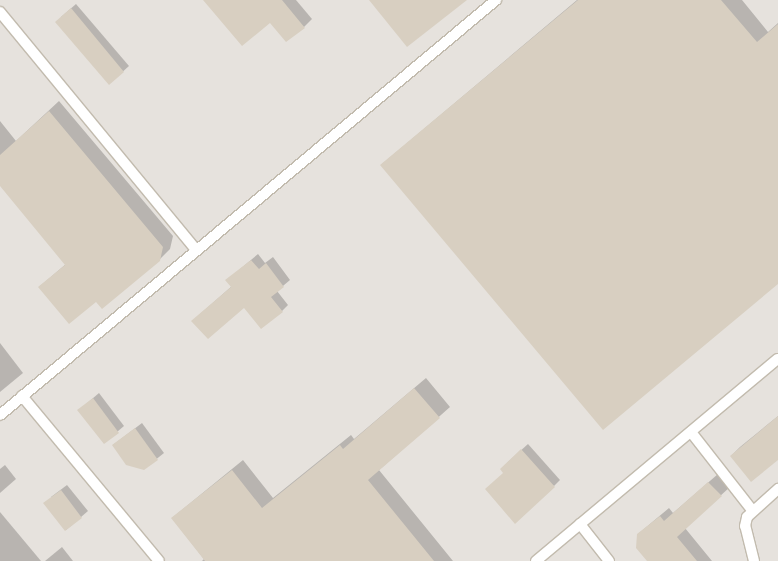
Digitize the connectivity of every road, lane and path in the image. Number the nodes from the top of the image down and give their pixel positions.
1 (496, 0) edge
2 (0, 12) edge
3 (196, 250) junction
4 (778, 359) edge
5 (22, 396) junction
6 (0, 415) edge
7 (691, 432) junction
8 (778, 489) edge
9 (752, 510) junction
10 (580, 524) junction
11 (159, 561) edge
12 (536, 561) edge
13 (610, 561) edge
14 (754, 561) edge

1 - 3 lane
2 - 3 lane
3 - 5 lane
4 - 7 lane
5 - 6 lane
5 - 11 lane
7 - 9 lane
7 - 10 lane
8 - 9 lane
9 - 14 lane
10 - 12 lane
10 - 13 lane

